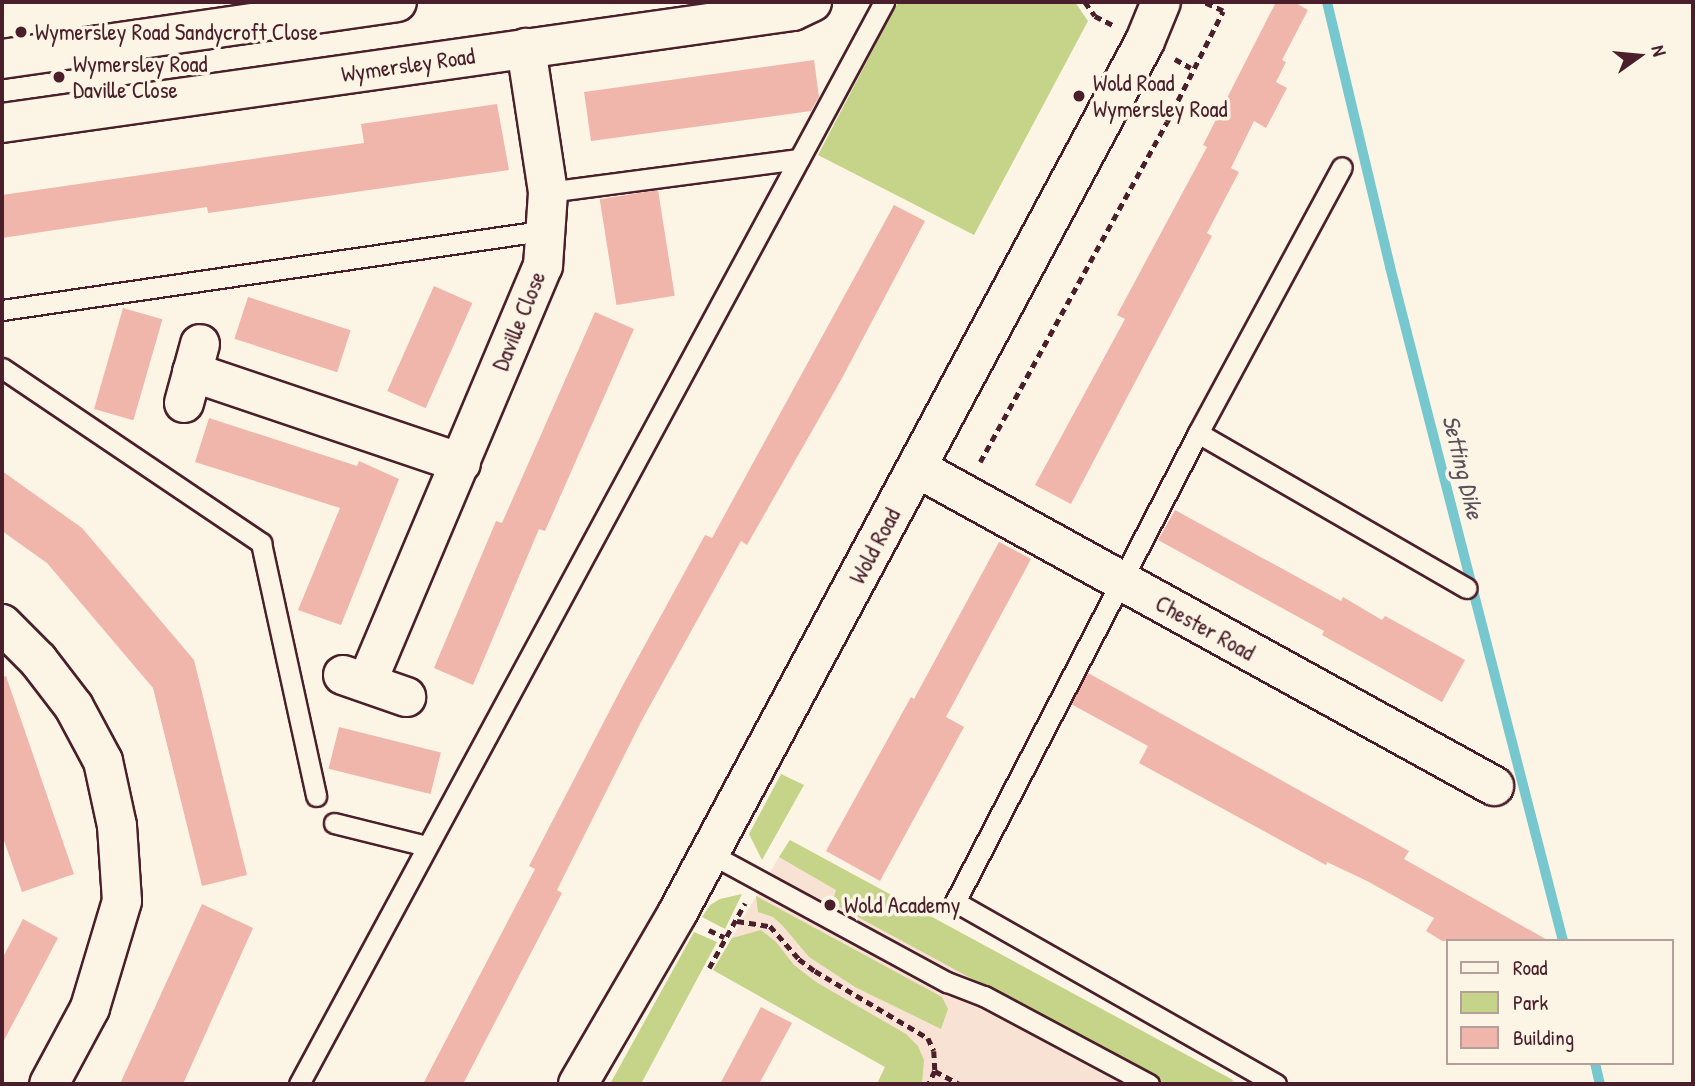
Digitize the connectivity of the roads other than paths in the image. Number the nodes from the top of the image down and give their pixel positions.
1 (397, 2) edge
2 (812, 2) edge
3 (884, 2) edge
4 (1161, 2) edge
5 (526, 48) junction
6 (2, 58) edge
7 (2, 123) edge
8 (799, 159) junction
9 (1342, 167) dead end
10 (548, 192) junction
11 (548, 230) junction
12 (2, 310) edge
13 (2, 368) edge
14 (192, 373) dead end
15 (1198, 433) junction
16 (461, 463) junction
17 (917, 468) junction
18 (1120, 582) junction
19 (1466, 588) dead end
20 (2, 624) edge
21 (406, 696) dead end
22 (1494, 786) dead end
23 (316, 796) dead end
24 (334, 823) dead end
25 (426, 846) junction
26 (709, 853) junction
27 (49, 1084) edge
28 (299, 1084) edge
29 (578, 1084) edge
30 (1149, 1084) edge
31 (1276, 1084) edge

1 - 6 street
2 - 5 street, Wymersley Road
3 - 8 lane
4 - 17 street, Wold Road
5 - 7 street, Wymersley Road
5 - 10 street, Daville Close
8 - 10 lane
8 - 25 lane
9 - 15 lane
10 - 11 street, Daville Close
11 - 12 lane
11 - 16 street, Daville Close
13 - 23 lane
14 - 16 street
15 - 18 lane
15 - 19 lane
16 - 21 street, Daville Close
17 - 18 street, Chester Road
17 - 26 street, Wold Road
18 - 22 street, Chester Road
18 - 31 lane
20 - 27 street
24 - 25 lane
25 - 28 lane
26 - 29 street, Wold Road
26 - 30 lane

